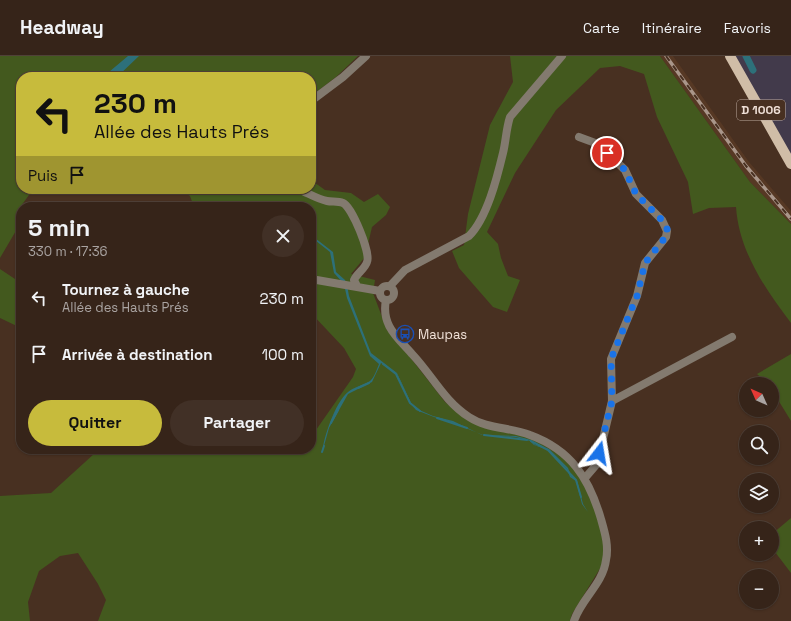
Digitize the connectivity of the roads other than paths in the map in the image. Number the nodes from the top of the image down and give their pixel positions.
1 (366, 56) edge
2 (562, 56) edge
3 (730, 56) edge
4 (316, 97) edge
5 (578, 137) dead end
6 (791, 164) edge
7 (310, 194) edge
8 (316, 280) edge
9 (350, 286) junction
10 (390, 286) junction
11 (380, 291) junction
12 (386, 300) junction
13 (732, 337) dead end
14 (612, 401) junction
15 (585, 478) junction
16 (574, 621) edge

1 - 4 street
2 - 10 street
3 - 6 main road, D 1006
5 - 14 street
7 - 9 street
8 - 9 street
9 - 11 street
10 - 11 street
10 - 12 street
11 - 12 street
12 - 15 street
13 - 14 street
14 - 15 street
15 - 16 street

